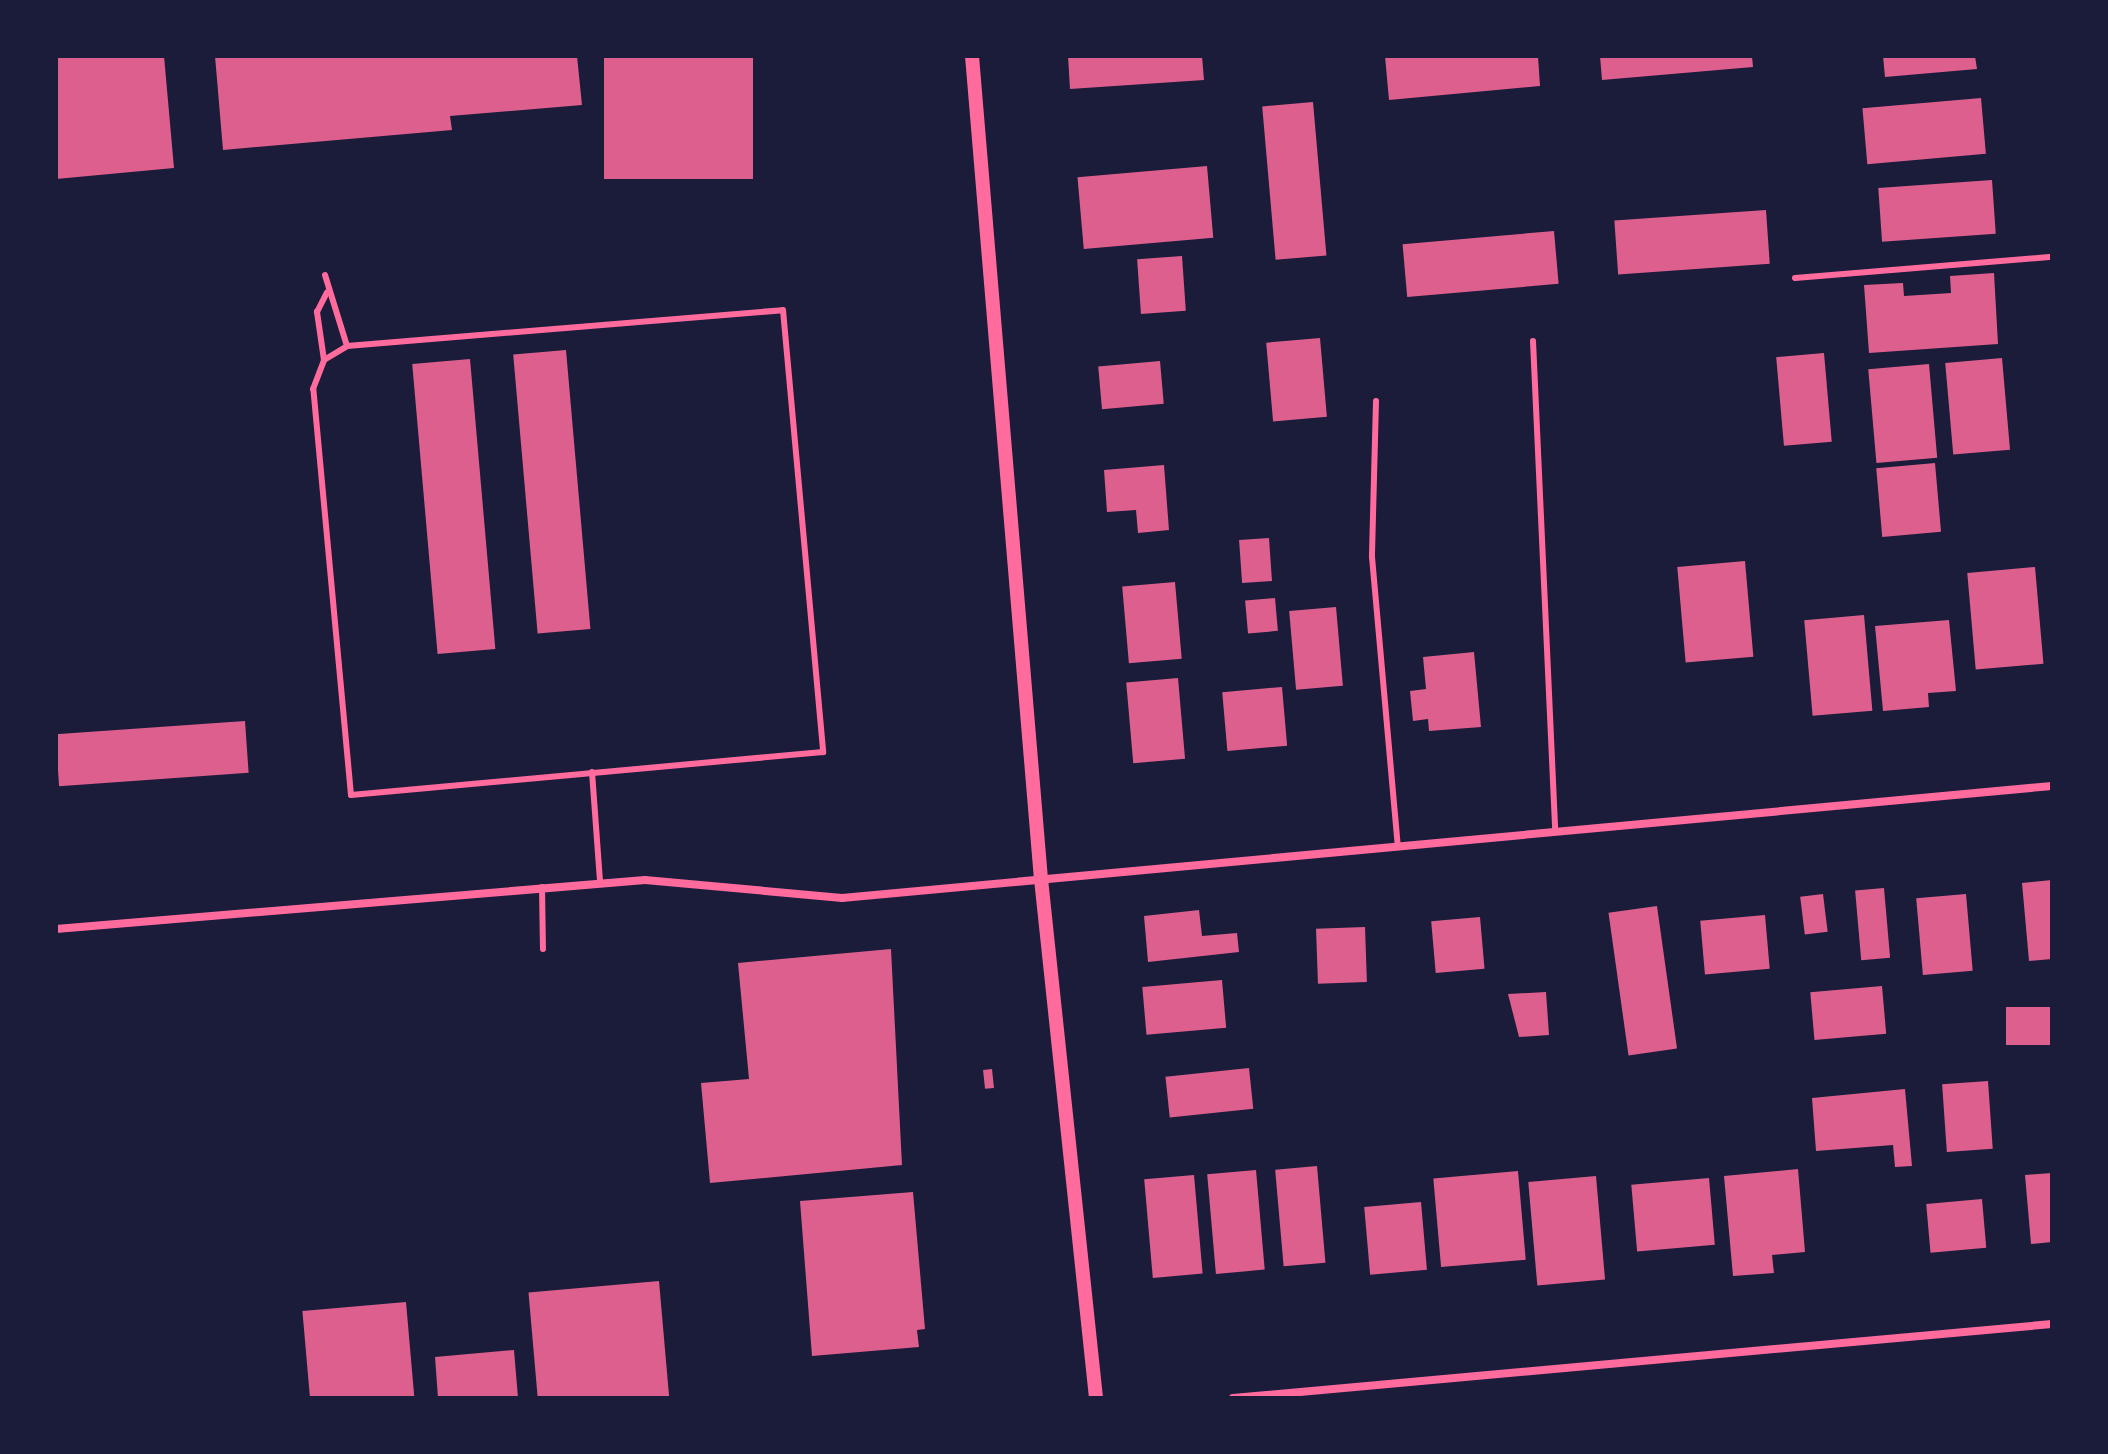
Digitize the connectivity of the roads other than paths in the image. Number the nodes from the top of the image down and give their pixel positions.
1 (972, 56) edge
2 (2052, 257) edge
3 (325, 275) dead end
4 (1795, 278) dead end
5 (327, 292) junction
6 (1533, 341) dead end
7 (347, 346) junction
8 (324, 360) junction
9 (1376, 401) dead end
10 (592, 772) junction
11 (2052, 786) edge
12 (1555, 831) junction
13 (1398, 846) junction
14 (1041, 879) junction
15 (600, 882) junction
16 (542, 887) junction
17 (56, 929) edge
18 (543, 949) dead end
19 (2052, 1324) edge
20 (1096, 1398) edge
21 (1233, 1398) edge

1 - 14 street
2 - 4 lane
3 - 5 lane
5 - 7 lane
5 - 8 lane
6 - 12 lane
7 - 8 lane
7 - 10 lane
8 - 10 lane
9 - 13 lane
10 - 15 lane
11 - 12 street
12 - 13 street
13 - 14 street
14 - 15 street
14 - 20 street
15 - 16 street
16 - 17 street
16 - 18 lane
19 - 21 street

